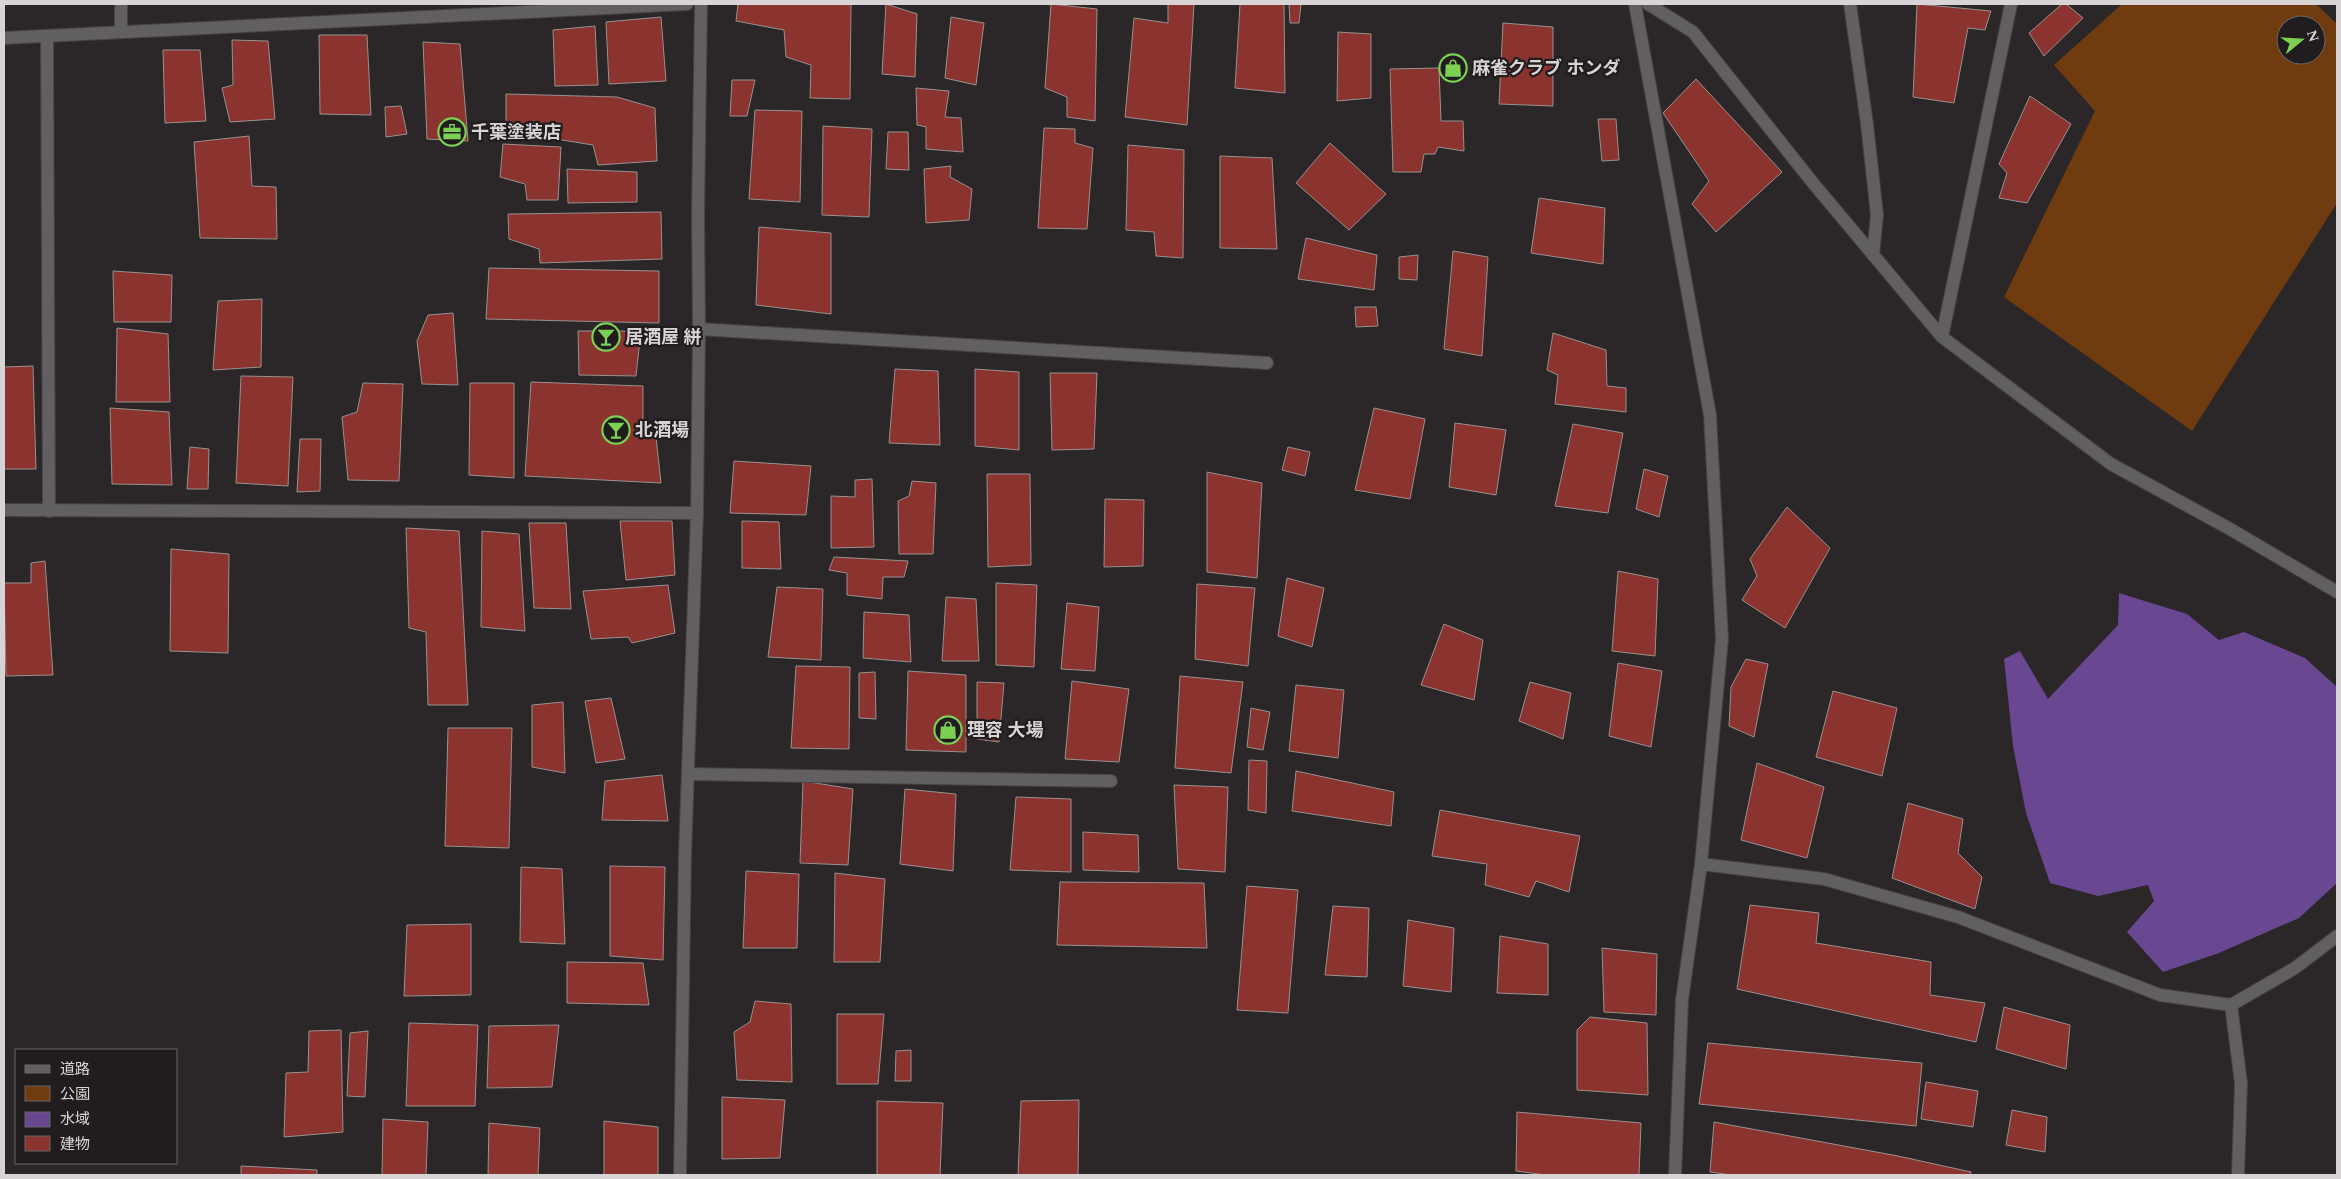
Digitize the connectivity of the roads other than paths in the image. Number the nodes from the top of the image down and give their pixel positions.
1 (121, 4) edge
2 (686, 4) edge
3 (701, 4) edge
4 (1635, 4) edge
5 (1648, 4) edge
6 (1850, 4) edge
7 (2010, 4) edge
8 (120, 32) junction
9 (47, 36) junction
10 (4, 38) edge
11 (1873, 255) junction
12 (700, 330) junction
13 (1942, 337) junction
14 (1267, 363) dead end
15 (4, 510) edge
16 (49, 511) junction
17 (698, 513) junction
18 (2337, 592) edge
19 (688, 774) junction
20 (1111, 781) dead end
21 (1701, 864) junction
22 (2337, 936) edge
23 (2231, 1005) junction
24 (680, 1175) edge
25 (1675, 1175) edge
26 (2238, 1175) edge

1 - 8 street
2 - 8 street
3 - 12 street
4 - 21 street
5 - 11 street
6 - 11 street
7 - 13 street
8 - 9 street
9 - 10 street
9 - 16 street
11 - 13 street
12 - 14 street
12 - 17 street
13 - 18 street
15 - 16 street
16 - 17 street
17 - 19 street
19 - 20 street
19 - 24 street
21 - 23 street
21 - 25 street
22 - 23 street
23 - 26 street

